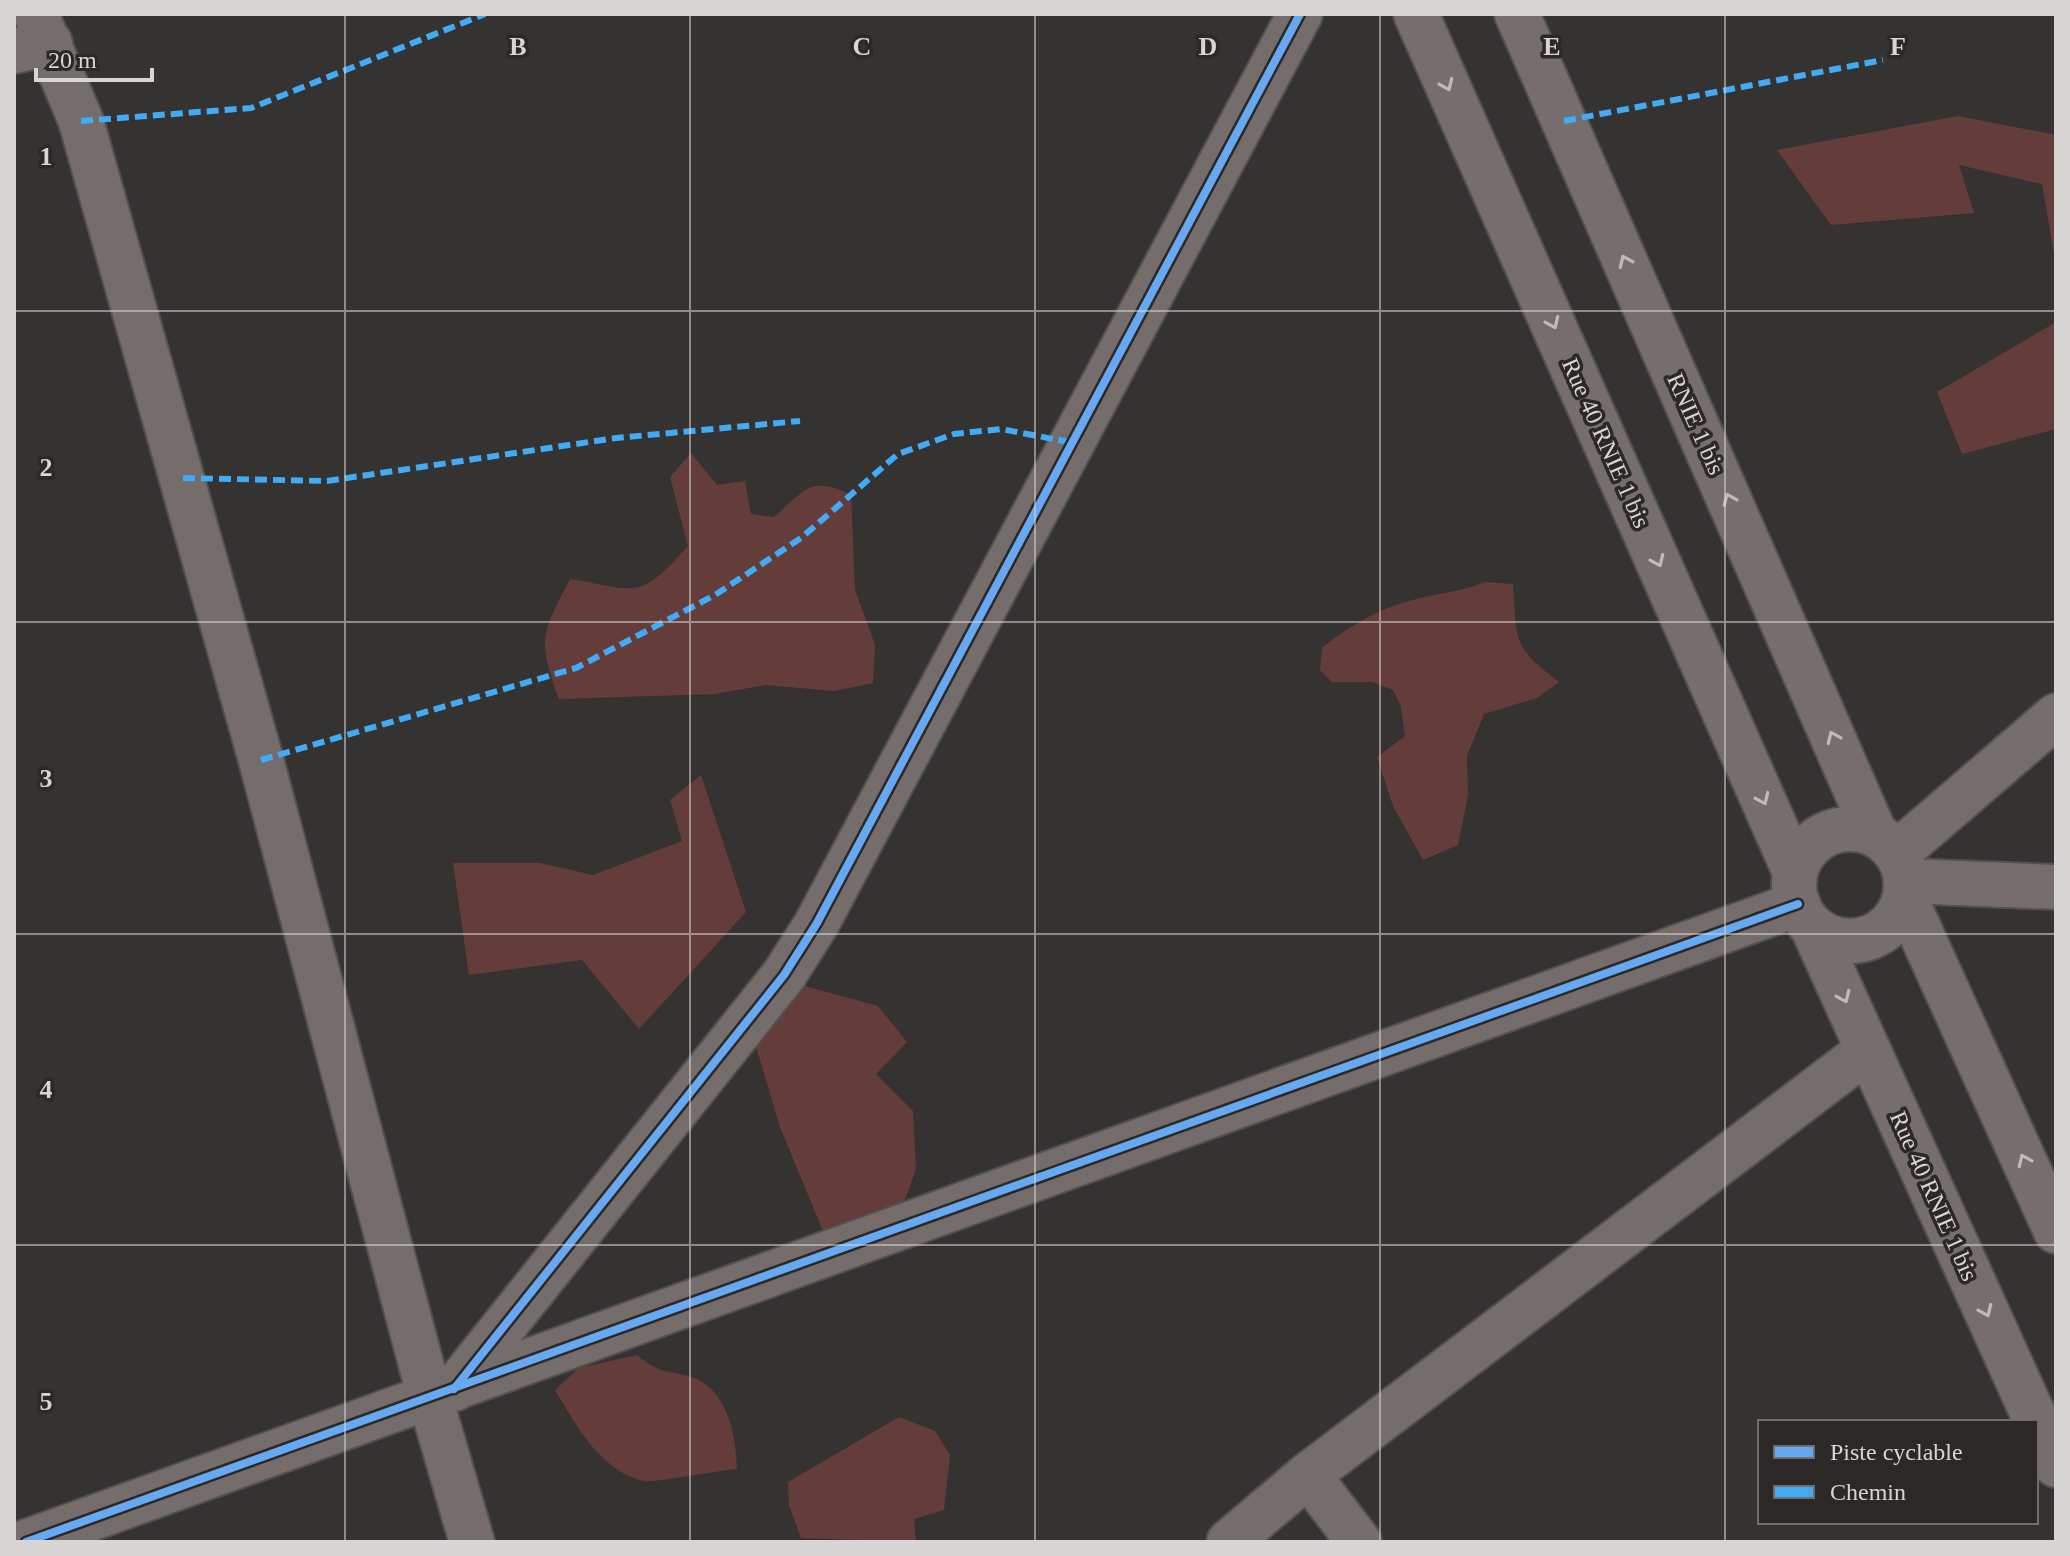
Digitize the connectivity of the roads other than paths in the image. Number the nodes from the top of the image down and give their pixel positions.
1 (1300, 14) edge
2 (1416, 14) edge
3 (1517, 14) edge
4 (36, 31) edge
5 (2056, 716) edge
6 (1896, 867) junction
7 (2056, 887) edge
8 (1802, 900) junction
9 (1868, 1050) junction
10 (2056, 1231) edge
11 (442, 1394) junction
12 (2036, 1420) edge
13 (2038, 1425) edge
14 (2056, 1465) edge
15 (1308, 1475) junction
16 (26, 1542) edge
17 (472, 1542) edge
18 (1229, 1542) edge
19 (1359, 1542) edge

1 - 11 street
2 -> 8 main road, Rue 40 RNIE 1 bis
6 -> 3 main road, RNIE 1 bis
4 - 11 street
5 - 6 street
6 - 7 street
6 - 8 main road
6 - 8 main road
10 -> 6 main road
8 -> 9 main road, Rue 40 RNIE 1 bis
8 - 11 street
9 -> 12 main road, Rue 40 RNIE 1 bis
9 - 15 street
11 - 16 street
11 - 17 street
13 -> 14 main road, Rue 40 RNIE 1 bis
15 - 18 street
15 - 19 street

